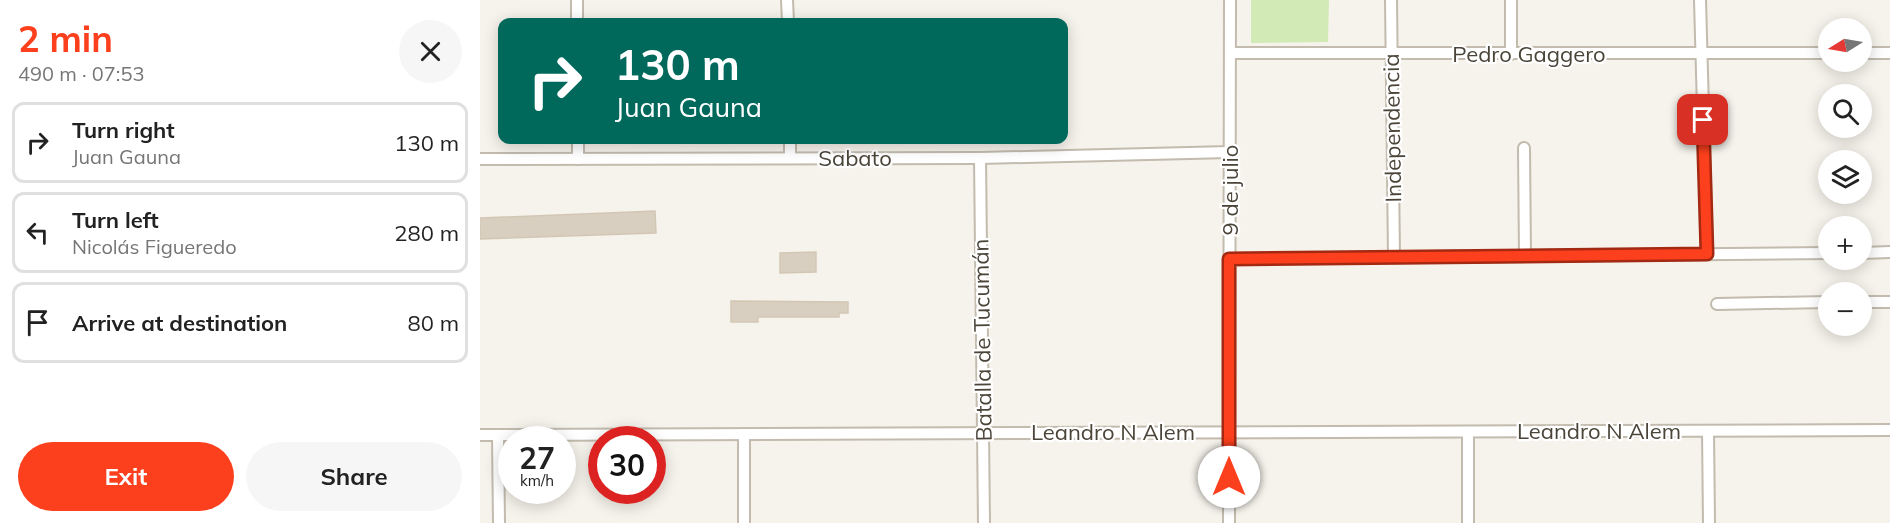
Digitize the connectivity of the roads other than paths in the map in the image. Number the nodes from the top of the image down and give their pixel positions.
1 (576, 0) edge
2 (787, 0) edge
3 (1230, 0) edge
4 (1391, 0) edge
5 (1511, 0) edge
6 (1700, 0) edge
7 (577, 18) edge
8 (788, 18) edge
9 (1230, 53) junction
10 (1701, 53) junction
11 (1818, 53) edge
12 (1872, 53) edge
13 (1890, 53) edge
14 (1511, 54) junction
15 (1391, 55) junction
16 (578, 144) edge
17 (790, 144) edge
18 (1524, 148) dead end
19 (1230, 152) junction
20 (980, 158) junction
21 (480, 159) edge
22 (578, 159) junction
23 (790, 159) junction
24 (1890, 252) edge
25 (1818, 253) edge
26 (1872, 253) edge
27 (1707, 254) junction
28 (1525, 256) junction
29 (1394, 257) junction
30 (1229, 259) junction
31 (1818, 302) edge
32 (1872, 302) edge
33 (1890, 302) edge
34 (1717, 304) dead end
35 (1890, 430) edge
36 (1708, 431) junction
37 (1229, 432) junction
38 (1468, 432) junction
39 (744, 434) junction
40 (984, 434) junction
41 (480, 435) edge
42 (498, 435) edge
43 (576, 435) edge
44 (499, 504) edge
45 (499, 523) edge
46 (744, 523) edge
47 (984, 523) edge
48 (1229, 523) edge
49 (1467, 523) edge
50 (1709, 523) edge

1 - 7 street
2 - 8 street
3 - 9 street, 9 de julio
4 - 15 street, Independencia
5 - 14 street
6 - 10 street
9 - 15 street, Pedro Gaggero
9 - 19 street, 9 de julio
10 - 11 street, Pedro Gaggero
10 - 14 street, Pedro Gaggero
10 - 27 street
12 - 13 street
14 - 15 street, Pedro Gaggero
15 - 29 street, Independencia
16 - 22 street
17 - 23 street
18 - 28 street
19 - 20 street, Sabato
19 - 30 street, 9 de julio
20 - 23 street, Sabato
20 - 40 street, Batalla de Tucumán
21 - 22 street, Sabato
22 - 23 street, Sabato
24 - 26 street
25 - 27 street
27 - 28 street
28 - 29 street
29 - 30 street
30 - 37 street, 9 de julio
31 - 34 street
32 - 33 street
35 - 36 street, Leandro N Alem
36 - 38 street, Leandro N Alem
36 - 50 street
37 - 38 street, Leandro N Alem
37 - 40 street, Leandro N Alem
37 - 48 street, 9 de julio
38 - 49 street
39 - 40 street, Leandro N Alem
39 - 43 street, Leandro N Alem
39 - 46 street
40 - 47 street, Batalla de Tucumán
41 - 42 street, Leandro N Alem
44 - 45 street

